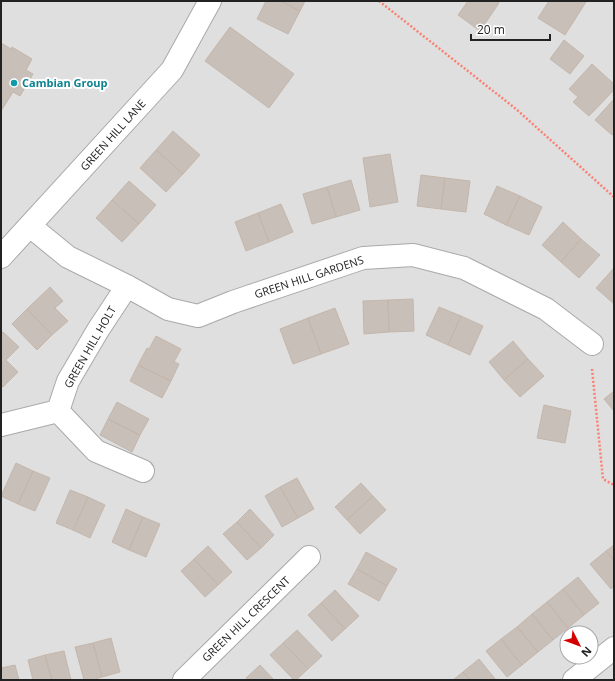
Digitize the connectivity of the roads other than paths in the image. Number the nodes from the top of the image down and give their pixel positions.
1 (210, 1) edge
2 (30, 226) junction
3 (1, 257) edge
4 (127, 286) junction
5 (592, 344) road end
6 (58, 411) junction
7 (1, 425) edge
8 (143, 471) dead end
9 (309, 557) dead end
10 (614, 648) edge
11 (184, 680) edge
12 (574, 680) edge

1 - 2 street, GREEN HILL LANE
2 - 3 street, GREEN HILL LANE
2 - 4 street, GREEN HILL GARDENS
4 - 5 street, GREEN HILL GARDENS
4 - 6 street, GREEN HILL HOLT
6 - 7 street
6 - 8 street
9 - 11 street, GREEN HILL CRESCENT
10 - 12 street

